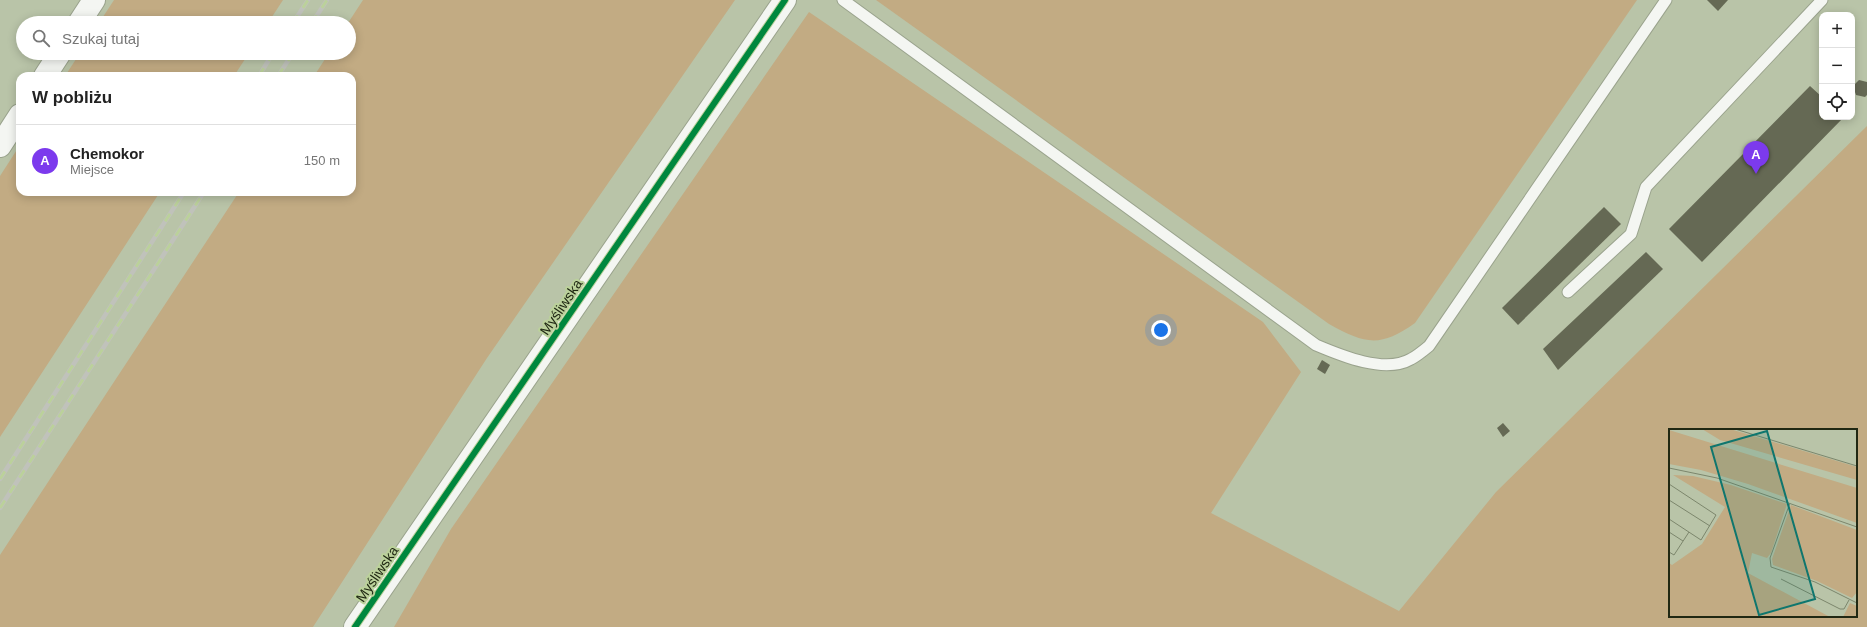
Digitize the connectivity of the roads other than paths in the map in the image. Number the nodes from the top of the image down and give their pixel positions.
1 (94, 0) edge
2 (786, 0) edge
3 (843, 0) edge
4 (1666, 0) edge
5 (1822, 0) edge
6 (84, 16) edge
7 (55, 60) edge
8 (48, 72) edge
9 (16, 121) edge
10 (0, 146) edge
11 (1568, 292) dead end
12 (355, 627) edge

1 - 6 street
2 - 12 street, Myśliwska
3 - 4 lane
5 - 11 lane
7 - 8 street
9 - 10 street

